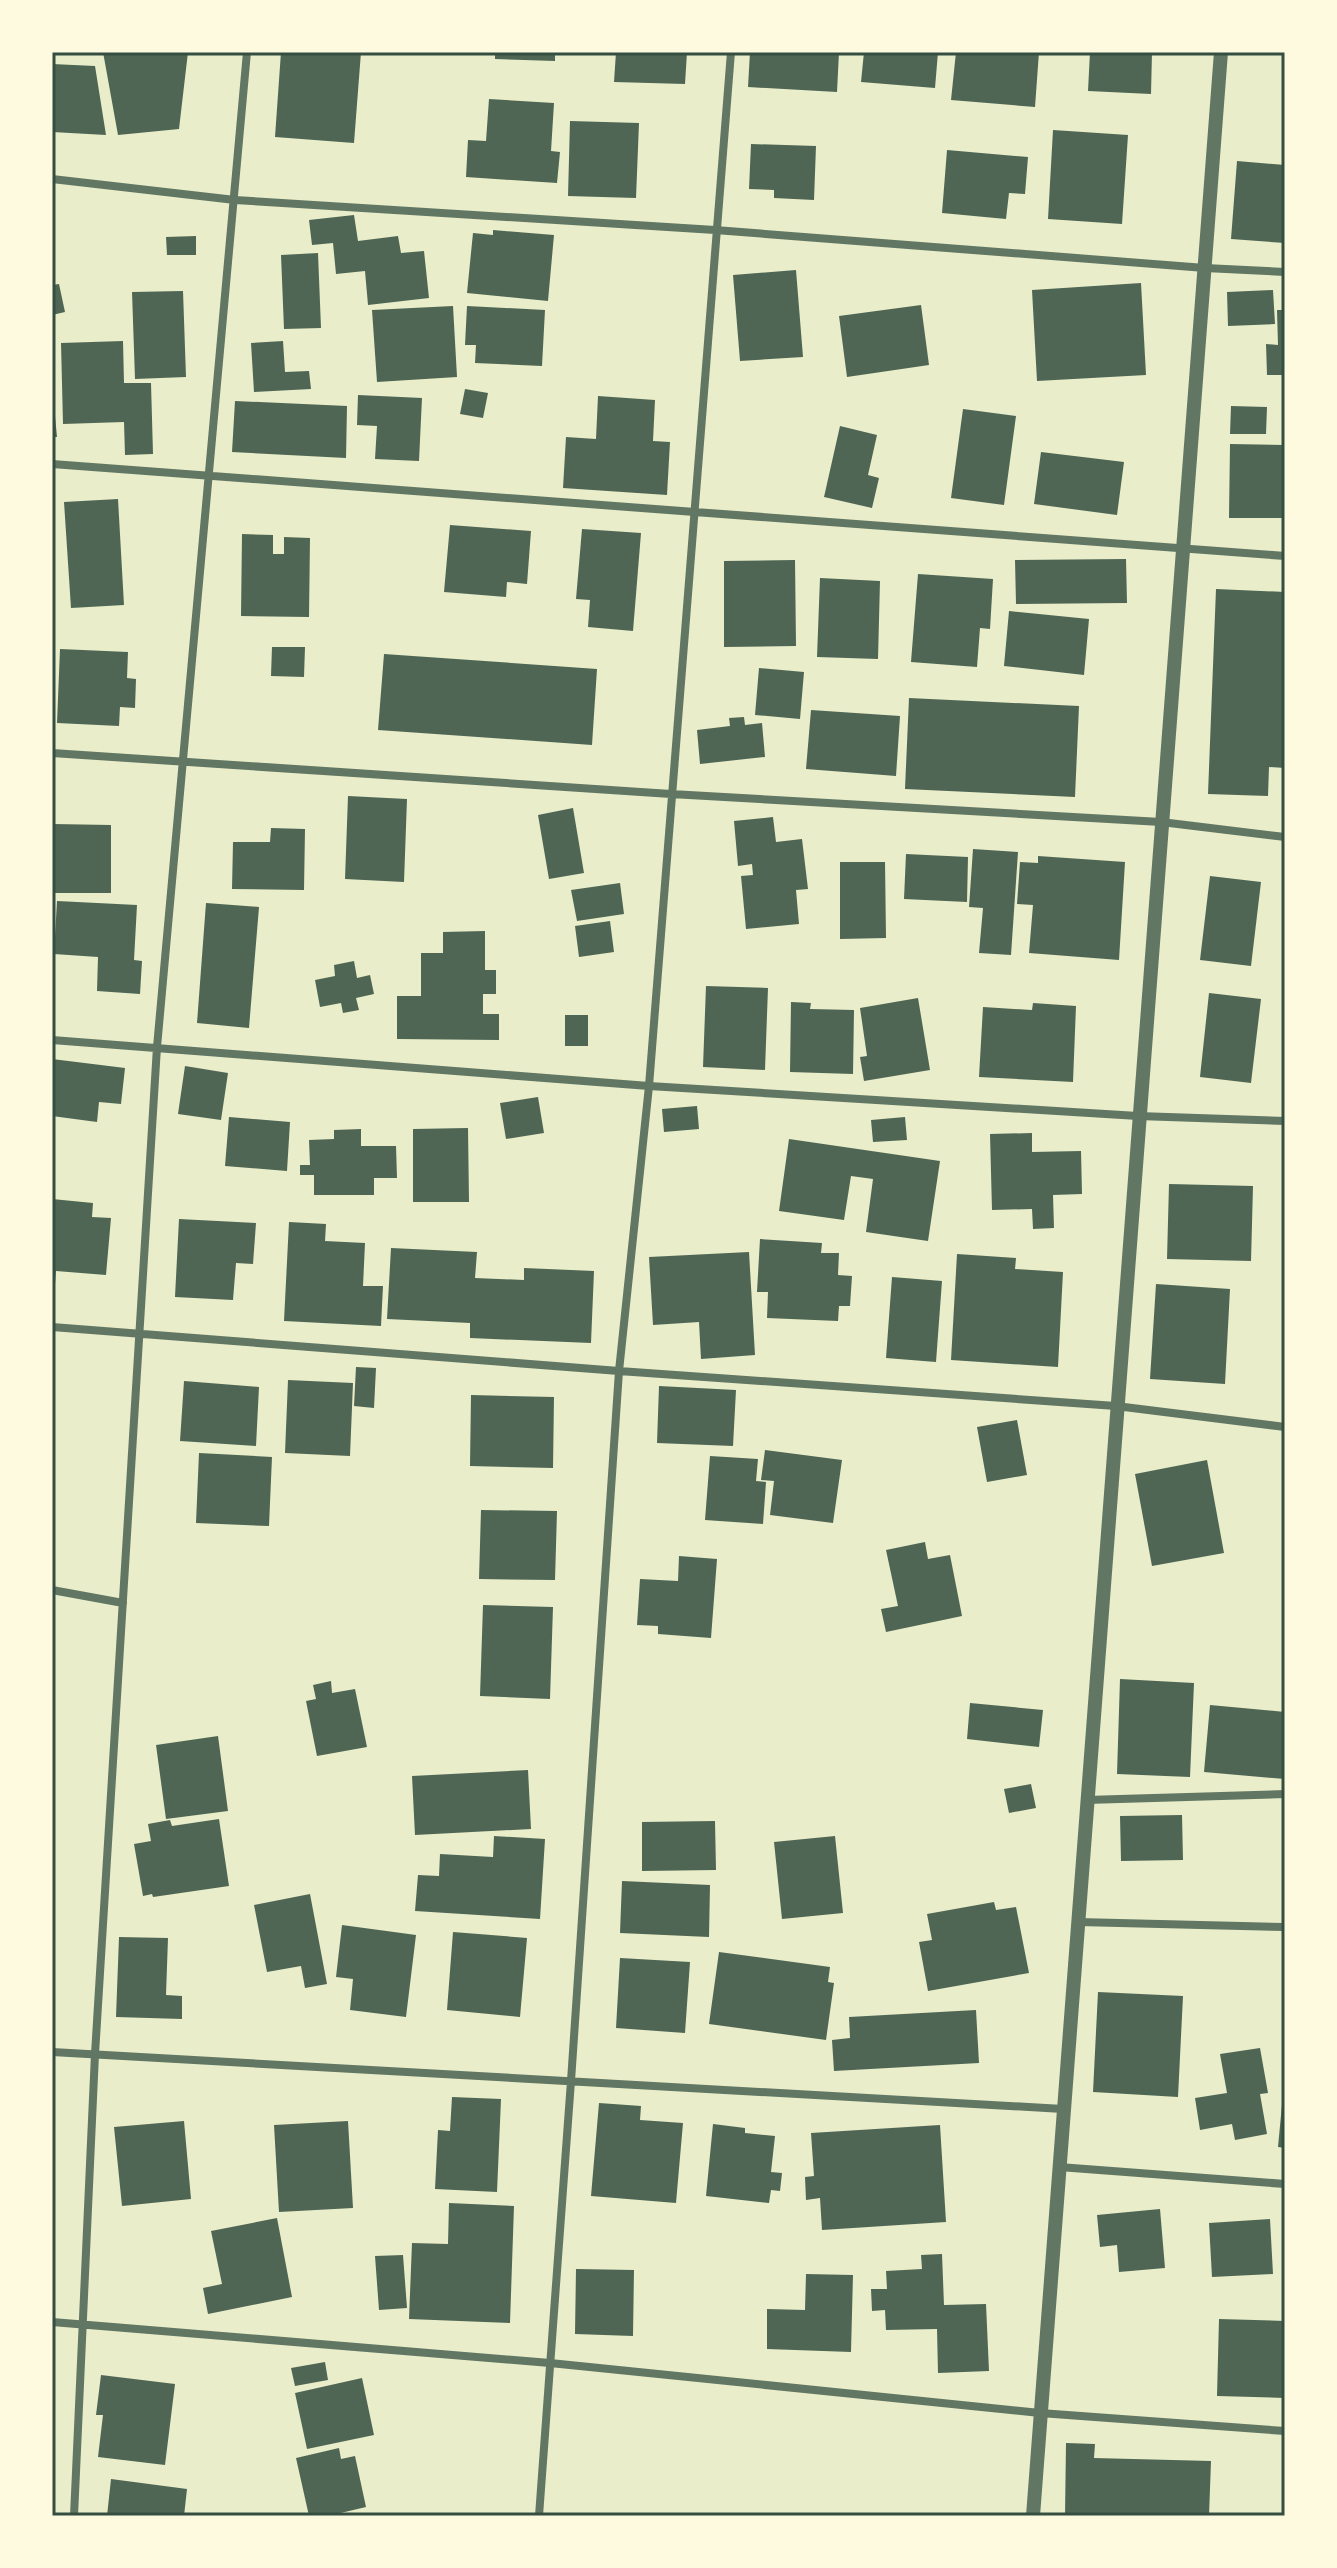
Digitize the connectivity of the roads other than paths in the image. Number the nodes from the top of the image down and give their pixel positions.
1 (247, 52) edge
2 (731, 52) edge
3 (1221, 52) edge
4 (52, 179) edge
5 (235, 200) junction
6 (715, 230) junction
7 (1205, 268) junction
8 (1285, 272) edge
9 (52, 464) edge
10 (210, 476) junction
11 (693, 513) junction
12 (1183, 547) junction
13 (1285, 556) edge
14 (52, 753) edge
15 (183, 762) junction
16 (671, 794) junction
17 (1161, 822) junction
18 (1285, 837) edge
19 (52, 1040) edge
20 (157, 1047) junction
21 (649, 1086) junction
22 (1138, 1116) junction
23 (1285, 1121) edge
24 (52, 1327) edge
25 (139, 1335) junction
26 (619, 1371) junction
27 (1116, 1406) junction
28 (1285, 1427) edge
29 (52, 1590) edge
30 (123, 1603) junction
31 (1285, 1794) edge
32 (1086, 1800) junction
33 (1077, 1922) junction
34 (1285, 1927) edge
35 (52, 2052) edge
36 (95, 2054) junction
37 (571, 2081) junction
38 (1063, 2109) junction
39 (1058, 2167) junction
40 (1285, 2184) edge
41 (52, 2322) edge
42 (83, 2325) junction
43 (550, 2363) junction
44 (1040, 2413) junction
45 (1285, 2431) edge
46 (74, 2516) edge
47 (539, 2516) edge
48 (1033, 2516) edge

1 - 5 street
2 - 6 street
3 - 7 street
4 - 5 street
5 - 6 street
5 - 10 street
6 - 7 street
6 - 11 street
7 - 8 street
7 - 12 street
9 - 10 street
10 - 11 street
10 - 15 street
11 - 12 street
11 - 16 street
12 - 13 street
12 - 17 street
14 - 15 street
15 - 16 street
15 - 20 street
16 - 17 street
16 - 21 street
17 - 18 street
17 - 22 street
19 - 20 street
20 - 21 street
20 - 25 street
21 - 22 street
21 - 26 street
22 - 23 street
22 - 27 street
24 - 25 street
25 - 26 street
25 - 30 street
26 - 27 street
26 - 37 street
27 - 28 street
27 - 32 street
29 - 30 street
30 - 36 street
31 - 32 street
32 - 33 street
33 - 34 street
33 - 38 street
35 - 36 street
36 - 37 street
36 - 42 street
37 - 38 street
37 - 43 street
38 - 39 street
39 - 40 street
39 - 44 street
41 - 42 street
42 - 43 street
42 - 46 street
43 - 44 street
43 - 47 street
44 - 45 street
44 - 48 street

